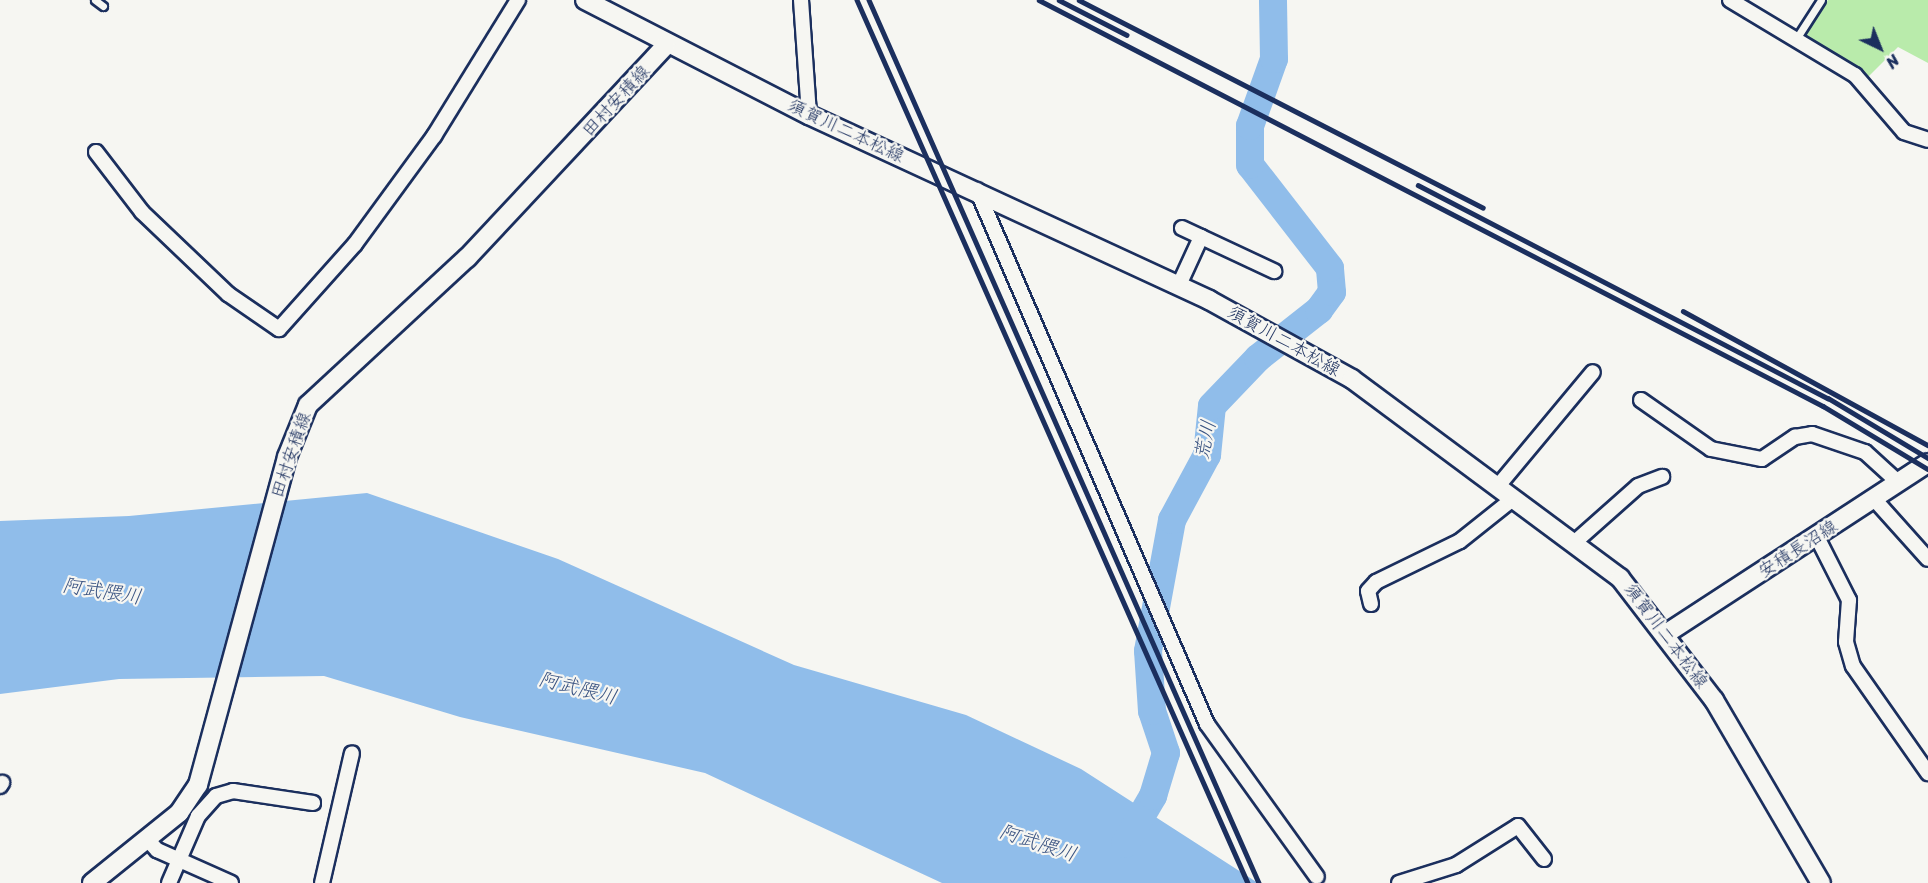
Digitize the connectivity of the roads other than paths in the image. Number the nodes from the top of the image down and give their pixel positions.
1 (95, 0) edge
2 (518, 0) edge
3 (585, 0) edge
4 (801, 0) edge
5 (1730, 0) edge
6 (1821, 0) edge
7 (103, 6) dead end
8 (1796, 39) junction
9 (666, 45) junction
10 (809, 115) junction
11 (1928, 140) edge
12 (96, 152) dead end
13 (977, 190) junction
14 (1182, 228) dead end
15 (1201, 237) junction
16 (1274, 271) dead end
17 (1179, 285) junction
18 (1593, 372) dead end
19 (1641, 400) dead end
20 (1928, 463) edge
21 (1662, 477) dead end
22 (1899, 483) junction
23 (1498, 486) junction
24 (1514, 498) junction
25 (1875, 500) junction
26 (1817, 537) junction
27 (1575, 542) junction
28 (1928, 559) edge
29 (1371, 604) dead end
30 (1666, 633) junction
31 (352, 753) dead end
32 (1928, 773) edge
33 (313, 803) dead end
34 (147, 840) junction
35 (1544, 858) dead end
36 (179, 859) junction
37 (1317, 877) dead end
38 (92, 883) edge
39 (170, 883) edge
40 (231, 883) edge
41 (322, 883) edge
42 (1399, 883) edge
43 (1821, 883) edge

1 - 7 lane
2 - 12 street
3 - 9 main road, 須賀川二本松線
4 - 10 street
5 - 8 street
6 - 8 lane
8 - 11 street
9 - 10 main road, 須賀川二本松線
9 - 34 main road, 田村安積線
10 - 13 main road, 須賀川二本松線
13 - 17 main road, 須賀川二本松線
13 - 37 street
14 - 15 street
15 - 16 street
15 - 17 street
17 - 23 main road, 須賀川二本松線
18 - 23 street
19 - 22 street
20 - 22 main road, 安積長沼線
21 - 27 street
22 - 25 main road, 安積長沼線
23 - 24 main road, 須賀川二本松線
24 - 27 main road, 須賀川二本松線
24 - 29 street
25 - 26 main road, 安積長沼線
25 - 28 street
26 - 30 main road, 安積長沼線
26 - 32 street
27 - 30 main road, 須賀川二本松線
30 - 43 main road, 須賀川二本松線
31 - 41 street
33 - 36 street
34 - 36 street
34 - 38 main road, 田村安積線
35 - 42 street
36 - 39 street
36 - 40 street

